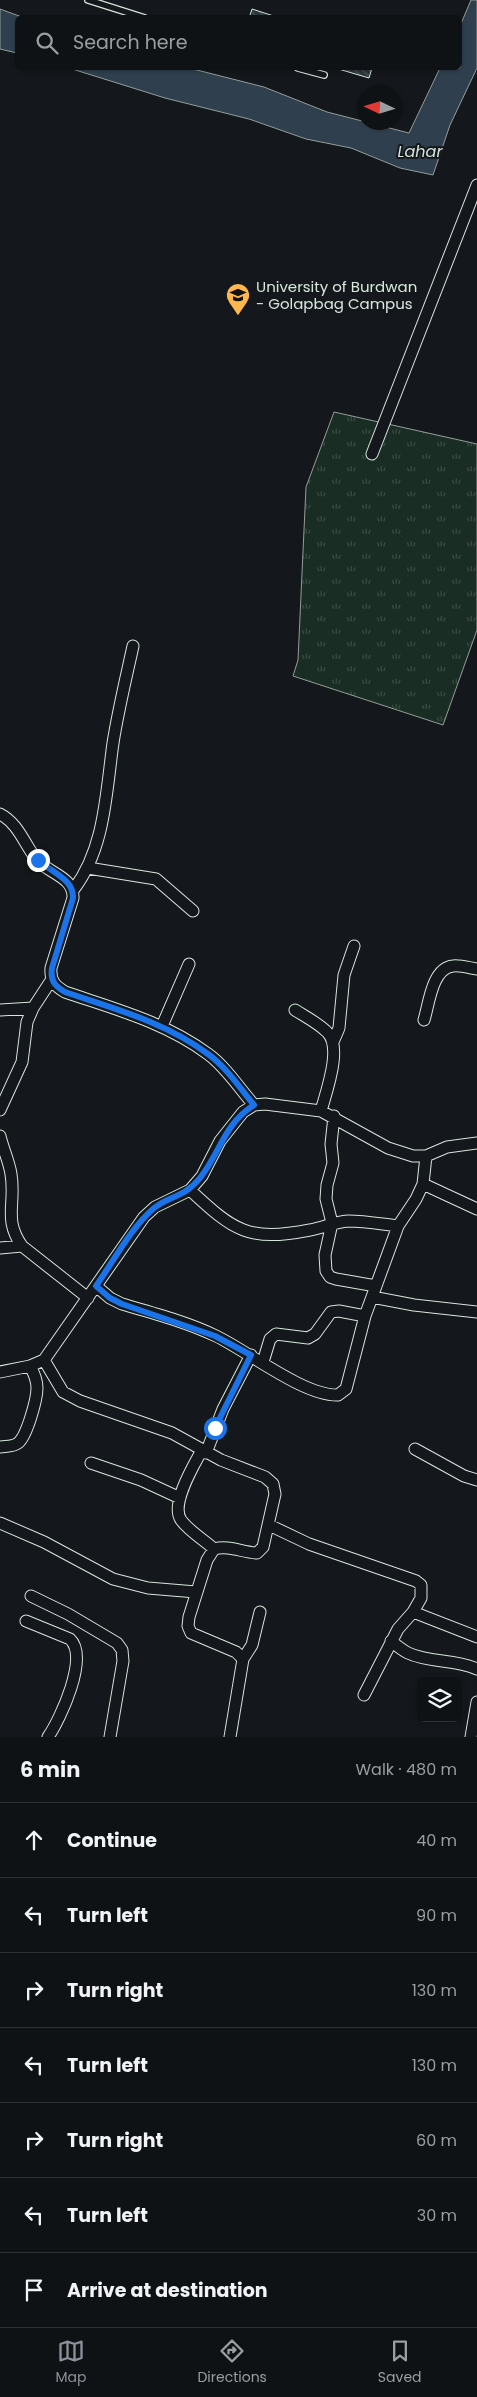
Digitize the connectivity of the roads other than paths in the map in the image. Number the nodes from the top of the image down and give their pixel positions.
1 (88, 0) edge
2 (136, 15) edge
3 (305, 70) edge
4 (324, 75) dead end
5 (477, 185) edge
6 (372, 454) dead end
7 (133, 646) dead end
8 (0, 814) edge
9 (88, 868) junction
10 (74, 889) junction
11 (193, 911) dead end
12 (354, 946) dead end
13 (189, 964) dead end
14 (477, 969) edge
15 (52, 979) junction
16 (33, 1008) junction
17 (0, 1010) edge
18 (295, 1010) dead end
19 (424, 1020) dead end
20 (162, 1026) junction
21 (333, 1042) junction
22 (254, 1105) junction
23 (0, 1110) edge
24 (321, 1111) junction
25 (334, 1116) junction
26 (0, 1136) edge
27 (477, 1142) edge
28 (426, 1156) junction
29 (423, 1184) junction
30 (190, 1190) junction
31 (477, 1209) edge
32 (332, 1223) junction
33 (398, 1226) junction
34 (22, 1246) junction
35 (0, 1248) edge
36 (96, 1286) junction
37 (373, 1292) junction
38 (88, 1298) junction
39 (477, 1312) edge
40 (365, 1316) junction
41 (251, 1355) junction
42 (44, 1360) junction
43 (263, 1362) junction
44 (30, 1366) junction
45 (0, 1372) edge
46 (0, 1447) edge
47 (415, 1449) dead end
48 (204, 1451) junction
49 (91, 1462) dead end
50 (477, 1480) edge
51 (180, 1498) junction
52 (0, 1522) edge
53 (269, 1525) junction
54 (214, 1549) junction
55 (196, 1592) junction
56 (31, 1596) dead end
57 (260, 1612) dead end
58 (412, 1612) junction
59 (26, 1621) dead end
60 (477, 1637) edge
61 (391, 1641) junction
62 (243, 1659) junction
63 (477, 1669) edge
64 (364, 1695) dead end
65 (477, 1702) edge
66 (48, 1737) edge
67 (110, 1737) edge
68 (230, 1737) edge
69 (471, 1737) edge

1 - 2 lane
3 - 4 lane
5 - 6 street
7 - 9 street
8 - 10 street
9 - 10 street
9 - 11 street
10 - 15 street
12 - 21 street
13 - 20 street
14 - 19 street
15 - 16 street
15 - 20 street
16 - 17 street
16 - 23 street
18 - 21 street
20 - 22 street
21 - 24 street
22 - 24 street
22 - 30 street
24 - 25 street
25 - 28 street
25 - 32 street
26 - 34 street
27 - 28 street
28 - 29 street
29 - 31 street
29 - 33 street
30 - 32 street
30 - 36 street
32 - 33 street
32 - 37 street
33 - 37 street
34 - 35 street
34 - 38 street
36 - 38 street
36 - 41 street
37 - 39 street
37 - 40 street
38 - 42 street
40 - 43 street
40 - 43 street
41 - 43 street
41 - 48 street
42 - 44 street
42 - 48 street
44 - 45 street
44 - 46 street
47 - 50 street
48 - 51 street
48 - 53 street
49 - 51 street
51 - 54 street
52 - 55 street
53 - 54 street
53 - 58 street
54 - 55 street
55 - 62 street
56 - 67 street
57 - 62 street
58 - 60 street
58 - 61 street
59 - 66 street
61 - 63 street
61 - 64 street
62 - 68 street
65 - 69 street

